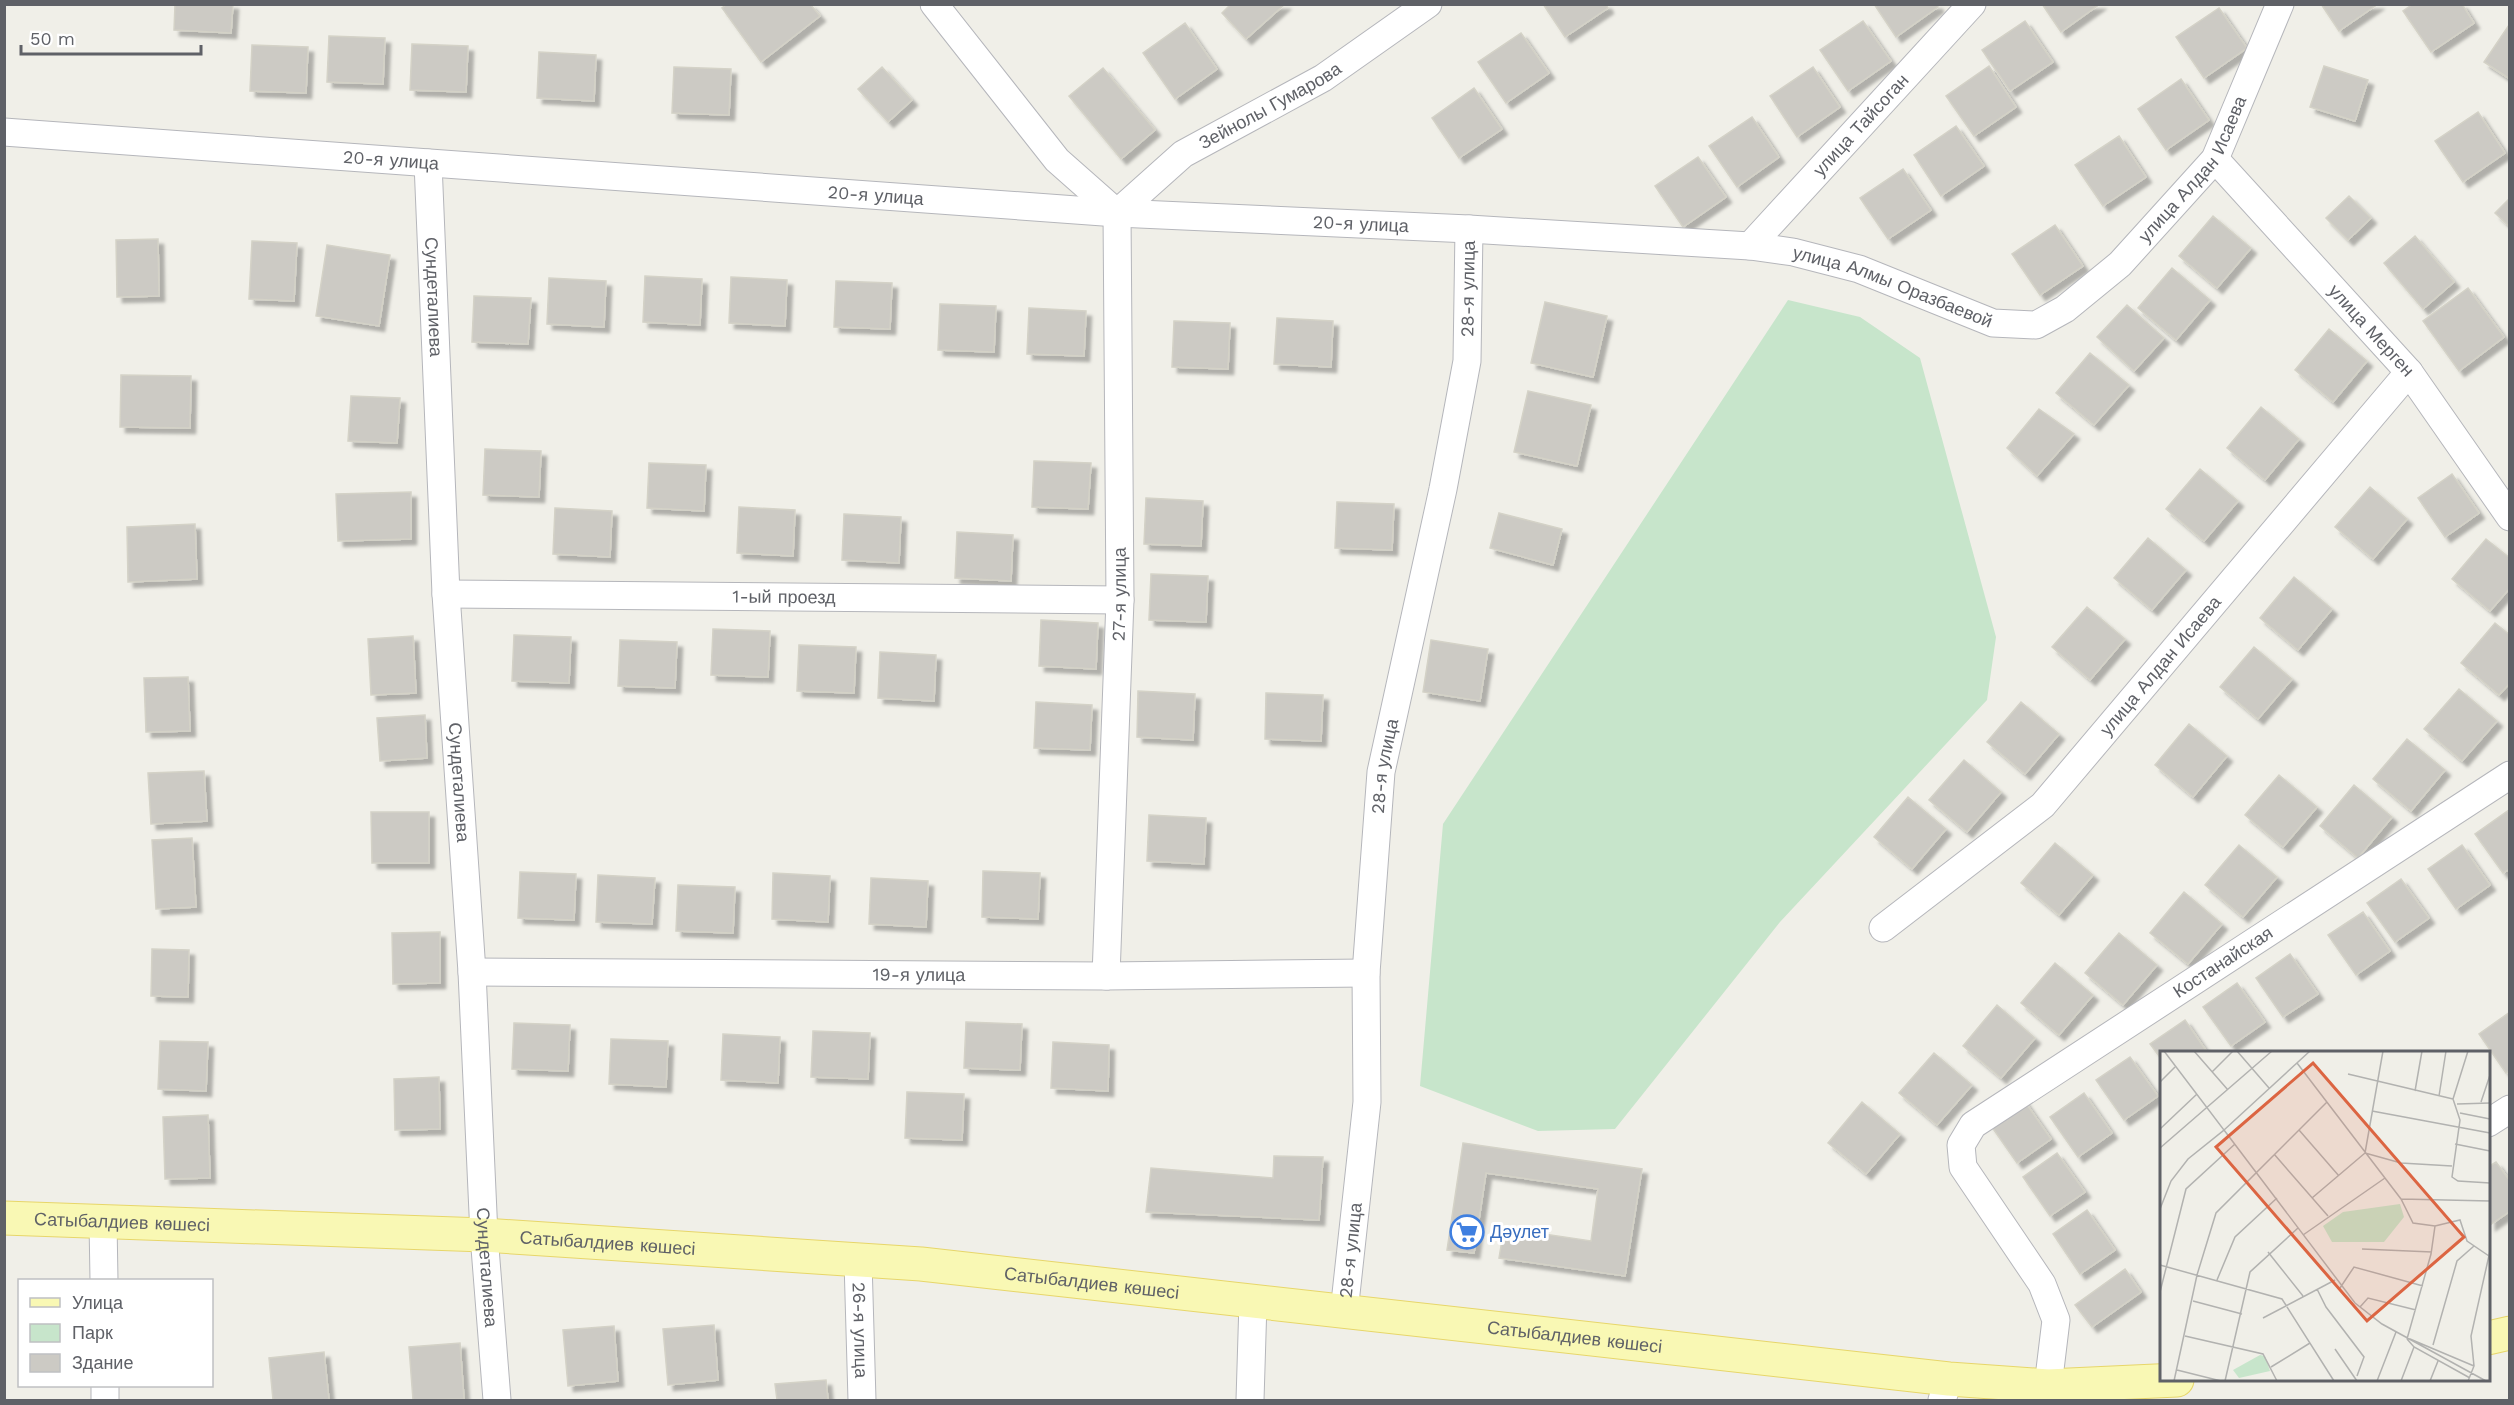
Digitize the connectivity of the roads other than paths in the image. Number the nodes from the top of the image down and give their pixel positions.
1 (934, 4) edge
2 (1428, 4) edge
3 (1972, 4) edge
4 (2280, 4) edge
5 (4, 132) edge
6 (2216, 159) junction
7 (428, 163) junction
8 (1117, 213) junction
9 (1469, 229) junction
10 (1750, 246) junction
11 (2036, 325) joint
12 (2409, 372) junction
13 (2510, 517) edge
14 (447, 594) junction
15 (1120, 600) junction
16 (2510, 775) edge
17 (1883, 928) dead end
18 (472, 972) junction
19 (1366, 973) junction
20 (1106, 976) junction
21 (2510, 1109) edge
22 (2490, 1122) edge
23 (4, 1218) edge
24 (104, 1222) junction
25 (484, 1234) junction
26 (858, 1261) junction
27 (104, 1279) edge
28 (1253, 1302) junction
29 (1344, 1312) junction
30 (2510, 1333) edge
31 (2490, 1338) edge
32 (2160, 1381) edge
33 (2048, 1386) junction
34 (1945, 1390) edge
35 (497, 1401) edge
36 (862, 1401) edge
37 (1250, 1401) edge

1 - 8 street
2 - 8 street, Зейнолы Гумарова
3 - 10 street, улица Тайсоган
4 - 6 street, улица Алдан Исаева
5 - 7 street, 20-я улица
6 - 11 street, улица Алдан Исаева
6 - 12 street, улица Мерген
7 - 8 street, 20-я улица
7 - 14 street, Сундеталиева
8 - 9 street, 20-я улица
8 - 15 street, 27-я улица
9 - 10 street, 20-я улица
9 - 19 street, 28-я улица
10 - 11 street, улица Алмы Оразбаевой
12 - 13 street, улица Мерген
12 - 17 street, улица Алдан Исаева
14 - 15 street, 1-ый проезд
14 - 18 street, Сундеталиева
15 - 20 street, 27-я улица
16 - 33 street, Костанайская
18 - 20 street, 19-я улица
18 - 25 street, Сундеталиева
19 - 20 street, 19-я улица
19 - 29 street, 28-я улица
21 - 22 street
23 - 24 main road, Сатыбалдиев көшесі
24 - 25 main road, Сатыбалдиев көшесі
24 - 27 street
25 - 26 main road, Сатыбалдиев көшесі
25 - 35 street, Сундеталиева
26 - 28 main road, Сатыбалдиев көшесі
26 - 36 street, 26-я улица
28 - 29 main road, Сатыбалдиев көшесі
28 - 37 street
29 - 34 main road, Сатыбалдиев көшесі
30 - 31 main road
32 - 33 main road, Сатыбалдиев көшесі
33 - 34 main road, Сатыбалдиев көшесі

